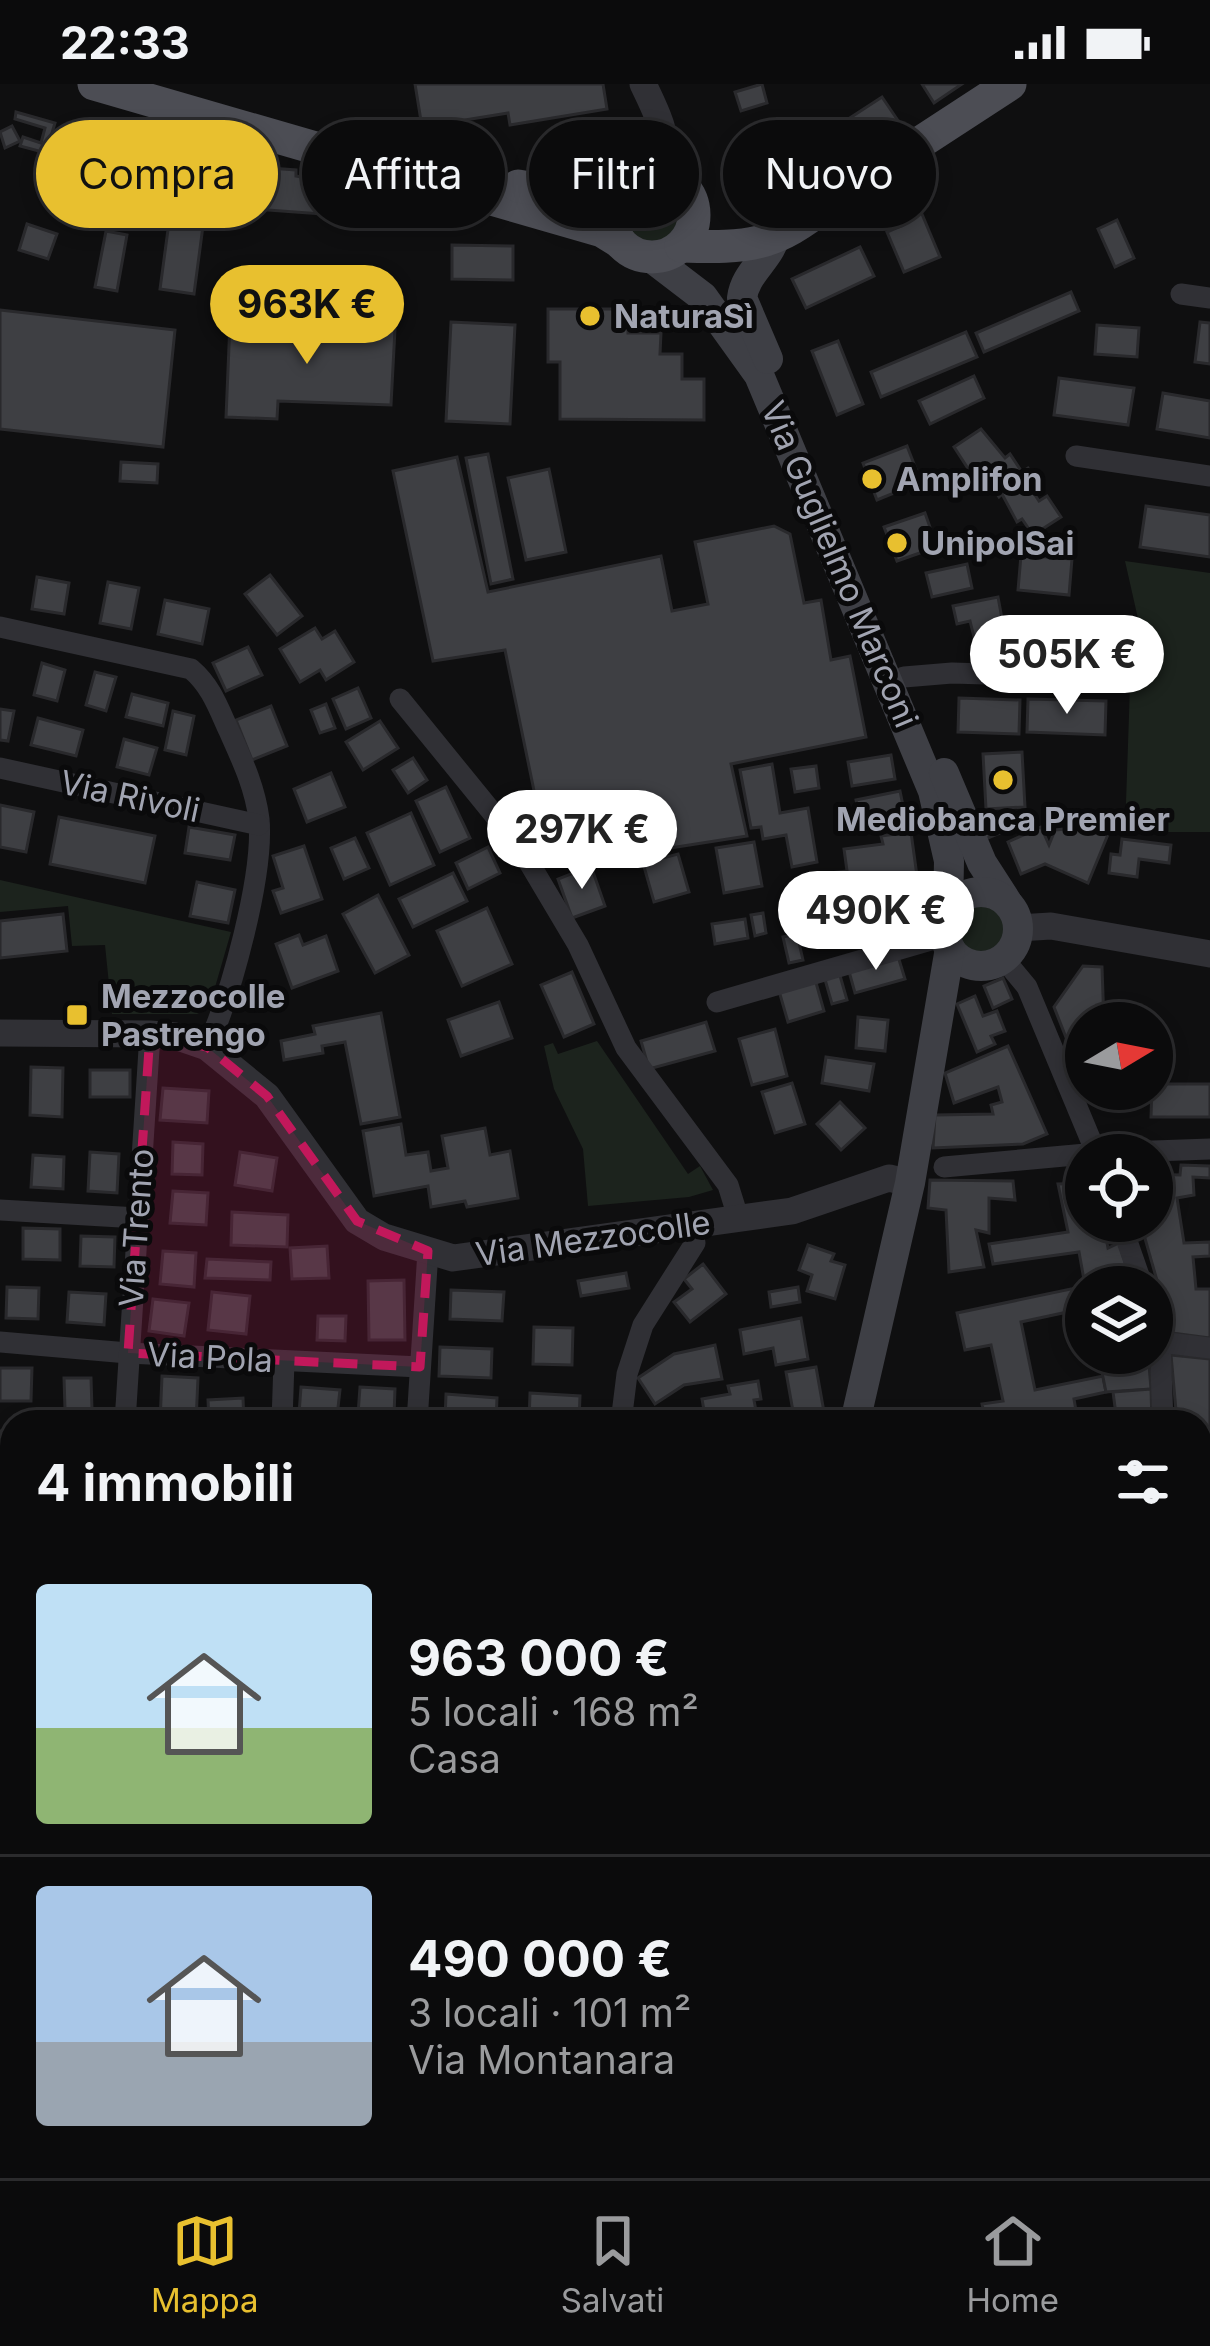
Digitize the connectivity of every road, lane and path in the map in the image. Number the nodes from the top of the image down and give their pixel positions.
1 (94, 84) edge
2 (152, 84) edge
3 (643, 84) edge
4 (1010, 84) edge
5 (659, 120) edge
6 (936, 132) edge
7 (529, 189) edge
8 (699, 216) edge
9 (615, 228) edge
10 (688, 228) edge
11 (754, 228) edge
12 (793, 228) edge
13 (775, 237) junction
14 (620, 242) junction
15 (666, 252) junction
16 (1181, 294) dead end
17 (1210, 298) edge
18 (766, 352) junction
19 (1076, 456) dead end
20 (1210, 476) edge
21 (0, 628) edge
22 (904, 677) junction
23 (1111, 678) dead end
24 (400, 699) dead end
25 (0, 768) edge
26 (259, 824) junction
27 (1012, 915) junction
28 (948, 932) junction
29 (1210, 954) edge
30 (997, 961) junction
31 (717, 1002) dead end
32 (941, 1015) junction
33 (0, 1033) edge
34 (150, 1034) junction
35 (207, 1047) junction
36 (1089, 1134) edge
37 (1210, 1150) edge
38 (1173, 1151) edge
39 (1065, 1157) edge
40 (944, 1167) dead end
41 (910, 1183) junction
42 (0, 1210) edge
43 (738, 1217) junction
44 (138, 1218) junction
45 (692, 1226) junction
46 (428, 1251) junction
47 (0, 1342) edge
48 (1173, 1344) edge
49 (1210, 1348) edge
50 (128, 1353) junction
51 (284, 1361) junction
52 (420, 1367) junction
53 (1161, 1374) edge
54 (126, 1410) edge
55 (282, 1410) edge
56 (418, 1410) edge
57 (622, 1410) edge
58 (858, 1410) edge
59 (1162, 1410) edge

1 - 14 main road, Via Guglielmo Marconi
2 - 7 main road
3 - 5 street
4 - 6 main road
8 - 11 main road
9 - 14 main road
10 - 15 main road
12 - 13 main road
13 - 15 main road
13 - 18 main road, Via Guglielmo Marconi
14 - 15 main road, Via Guglielmo Marconi
15 - 18 main road, Via Guglielmo Marconi
15 - 28 main road, Via Guglielmo Marconi
16 - 17 street
18 - 22 main road, Via Guglielmo Marconi
19 - 20 street
21 - 26 street
22 - 23 street
22 - 27 main road, Via Guglielmo Marconi
24 - 43 street
25 - 26 street, Via Rivoli
26 - 35 street
27 - 28 main road
27 - 29 street
27 - 30 main road, Via Guglielmo Marconi
28 - 30 main road
28 - 31 street
28 - 32 main road, Via Guglielmo Marconi
30 - 32 main road, Via Guglielmo Marconi
30 - 36 street
32 - 41 main road, Via Guglielmo Marconi
33 - 34 street, Via Mezzocolle
34 - 35 street, Via Mezzocolle
34 - 44 street, Via Trento
35 - 46 street, Via Mezzocolle
37 - 38 street
39 - 40 street
41 - 43 street, Via Mezzocolle
41 - 58 main road, Via Guglielmo Marconi
42 - 44 street
43 - 45 street, Via Mezzocolle
44 - 50 street, Via Trento
45 - 46 street, Via Mezzocolle
45 - 57 street
46 - 52 street
47 - 50 street, Via Pola
48 - 49 street
50 - 51 street, Via Pola
50 - 54 street, Via Trento
51 - 52 street, Via Pola
51 - 55 street
52 - 56 street
53 - 59 street

